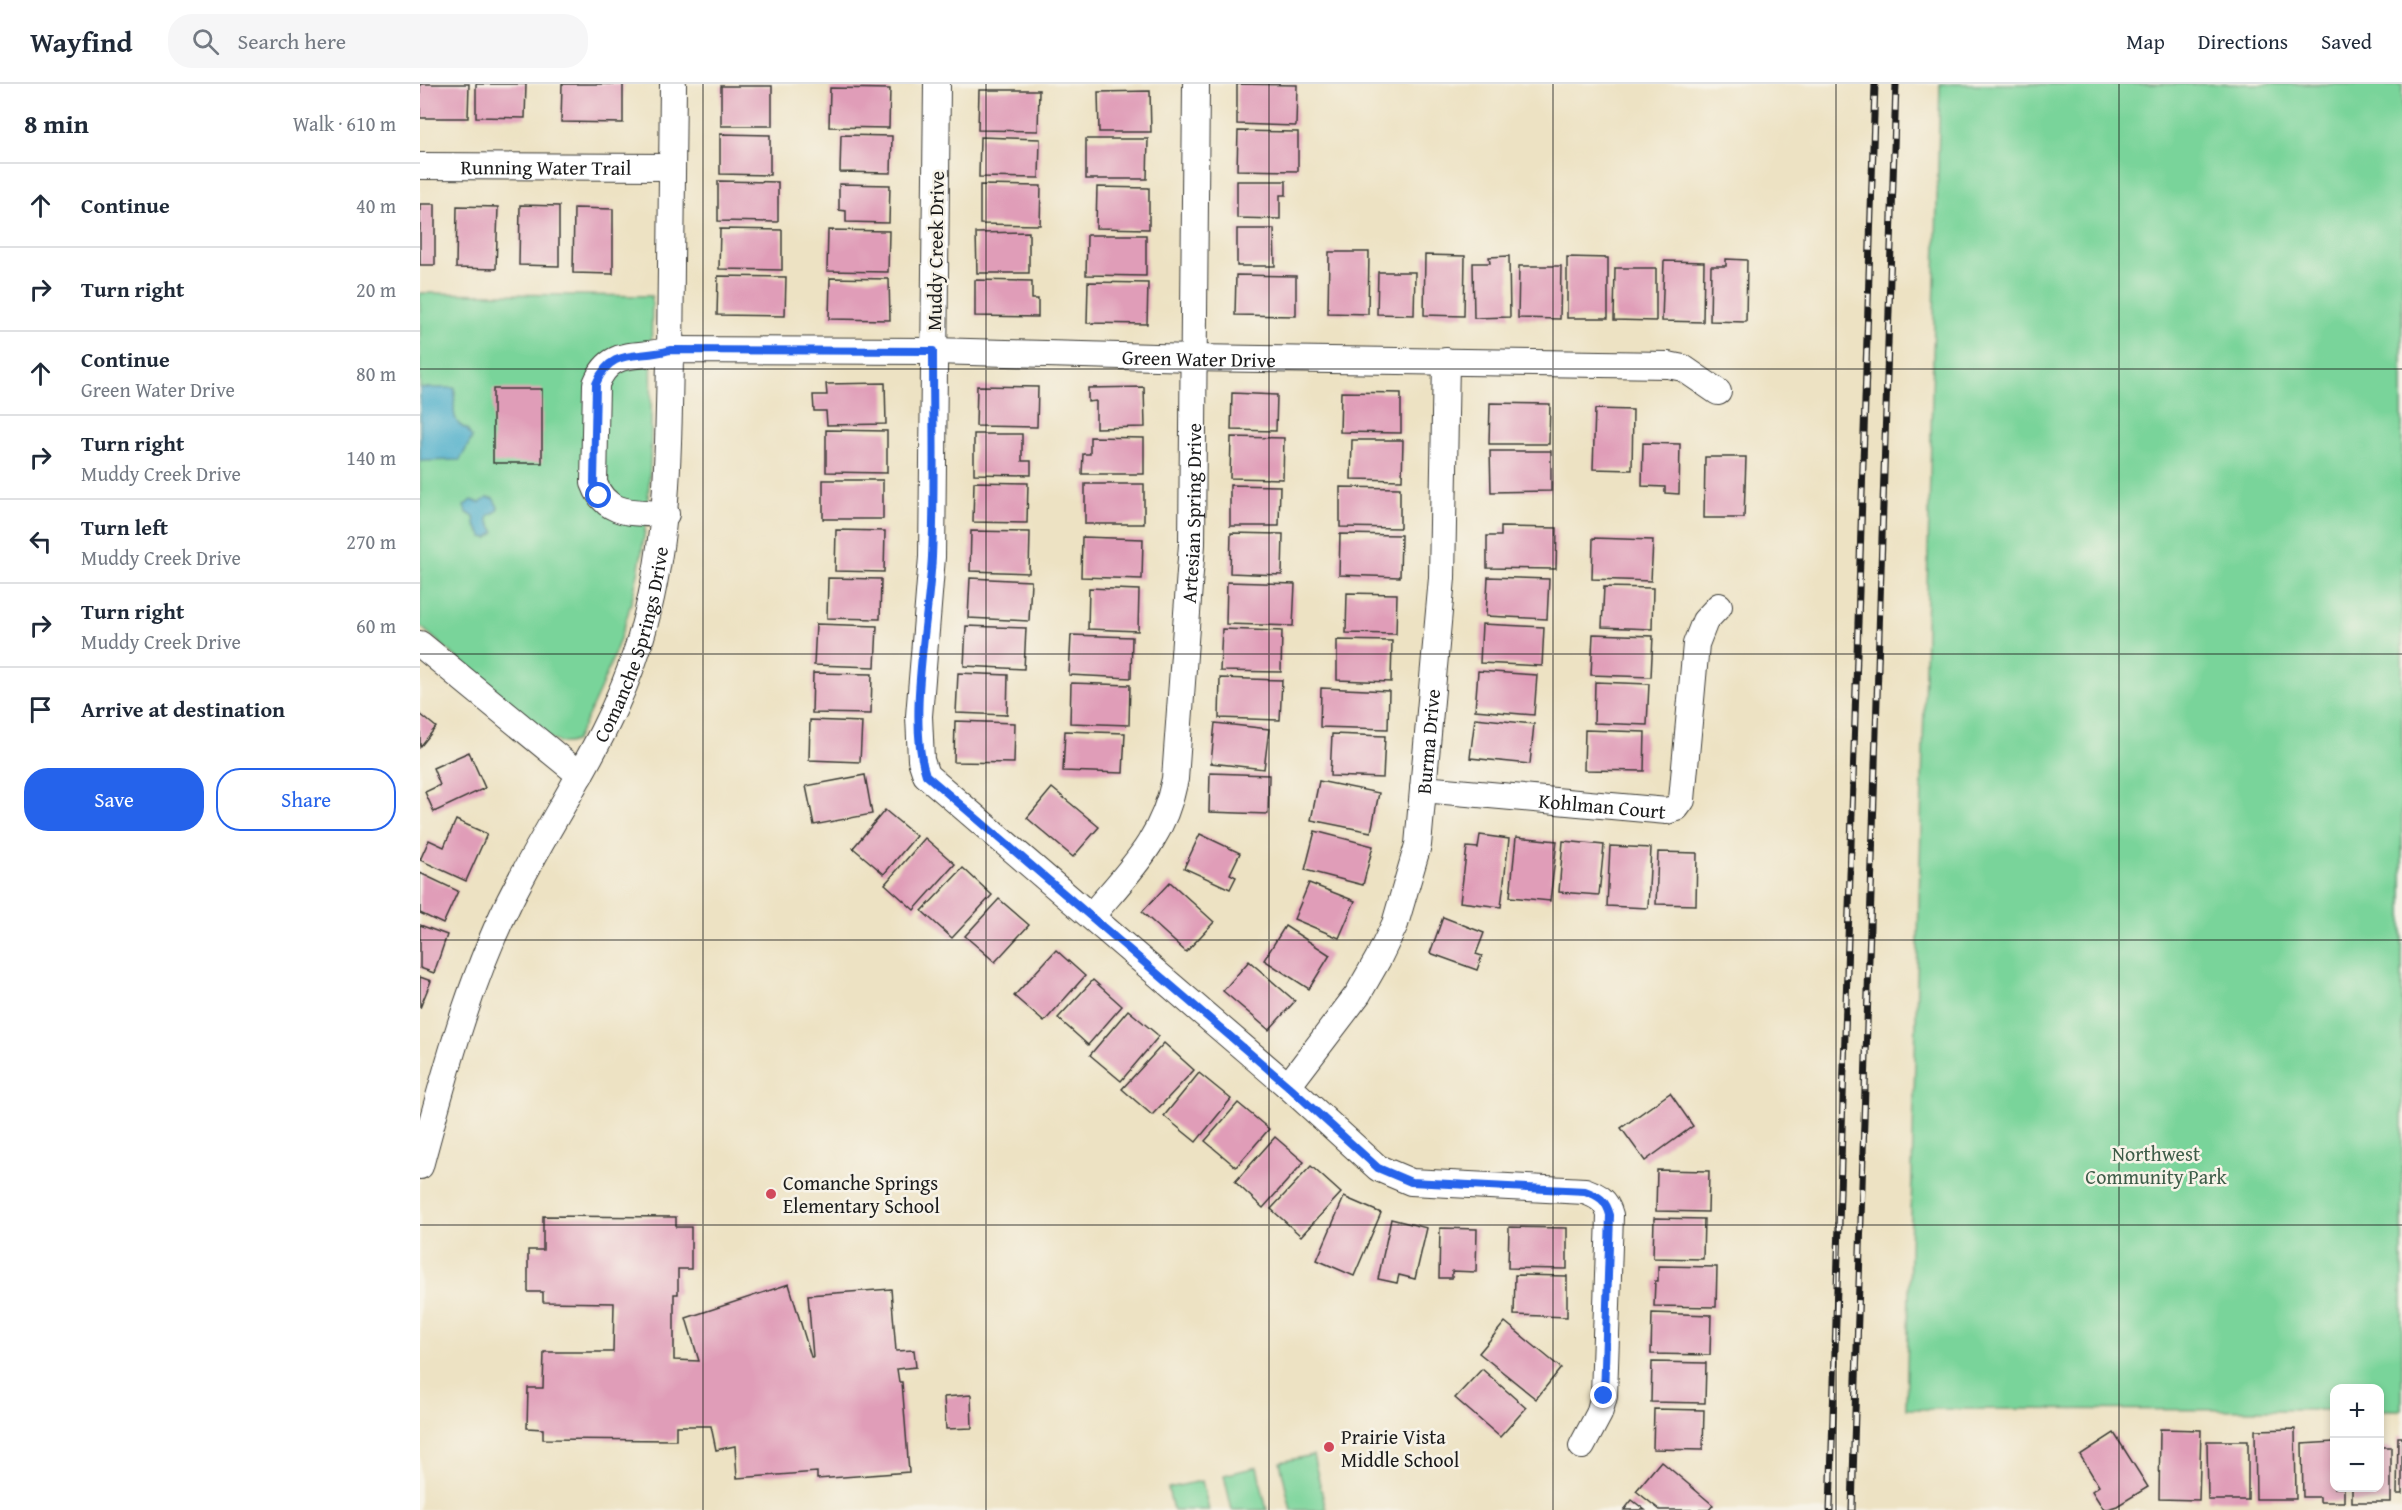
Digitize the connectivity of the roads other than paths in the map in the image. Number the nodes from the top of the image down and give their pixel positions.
1 (673, 84) edge
2 (937, 84) edge
3 (1196, 84) edge
4 (420, 166) edge
5 (672, 166) junction
6 (670, 350) junction
7 (933, 351) junction
8 (1193, 358) junction
9 (1446, 361) junction
10 (1718, 392) dead end
11 (666, 514) junction
12 (1719, 606) dead end
13 (420, 644) edge
14 (580, 775) junction
15 (1424, 789) junction
16 (1092, 915) junction
17 (1288, 1086) junction
18 (420, 1166) edge
19 (1582, 1446) dead end

1 - 5 street, Comanche Springs Drive
2 - 7 street, Muddy Creek Drive
3 - 8 street, Artesian Spring Drive
4 - 5 street, Running Water Trail
5 - 6 street, Comanche Springs Drive
6 - 7 street, Green Water Drive
6 - 11 street, Comanche Springs Drive
6 - 11 street, Green Water Drive
7 - 8 street, Green Water Drive
7 - 16 street, Muddy Creek Drive
8 - 9 street, Green Water Drive
8 - 16 street, Artesian Spring Drive
9 - 10 street, Green Water Drive
9 - 15 street, Burma Drive
11 - 14 street, Comanche Springs Drive
12 - 15 street, Kohlman Court
13 - 14 street
14 - 18 street, Comanche Springs Drive
15 - 17 street, Burma Drive
16 - 17 street, Muddy Creek Drive
17 - 19 street, Muddy Creek Drive

